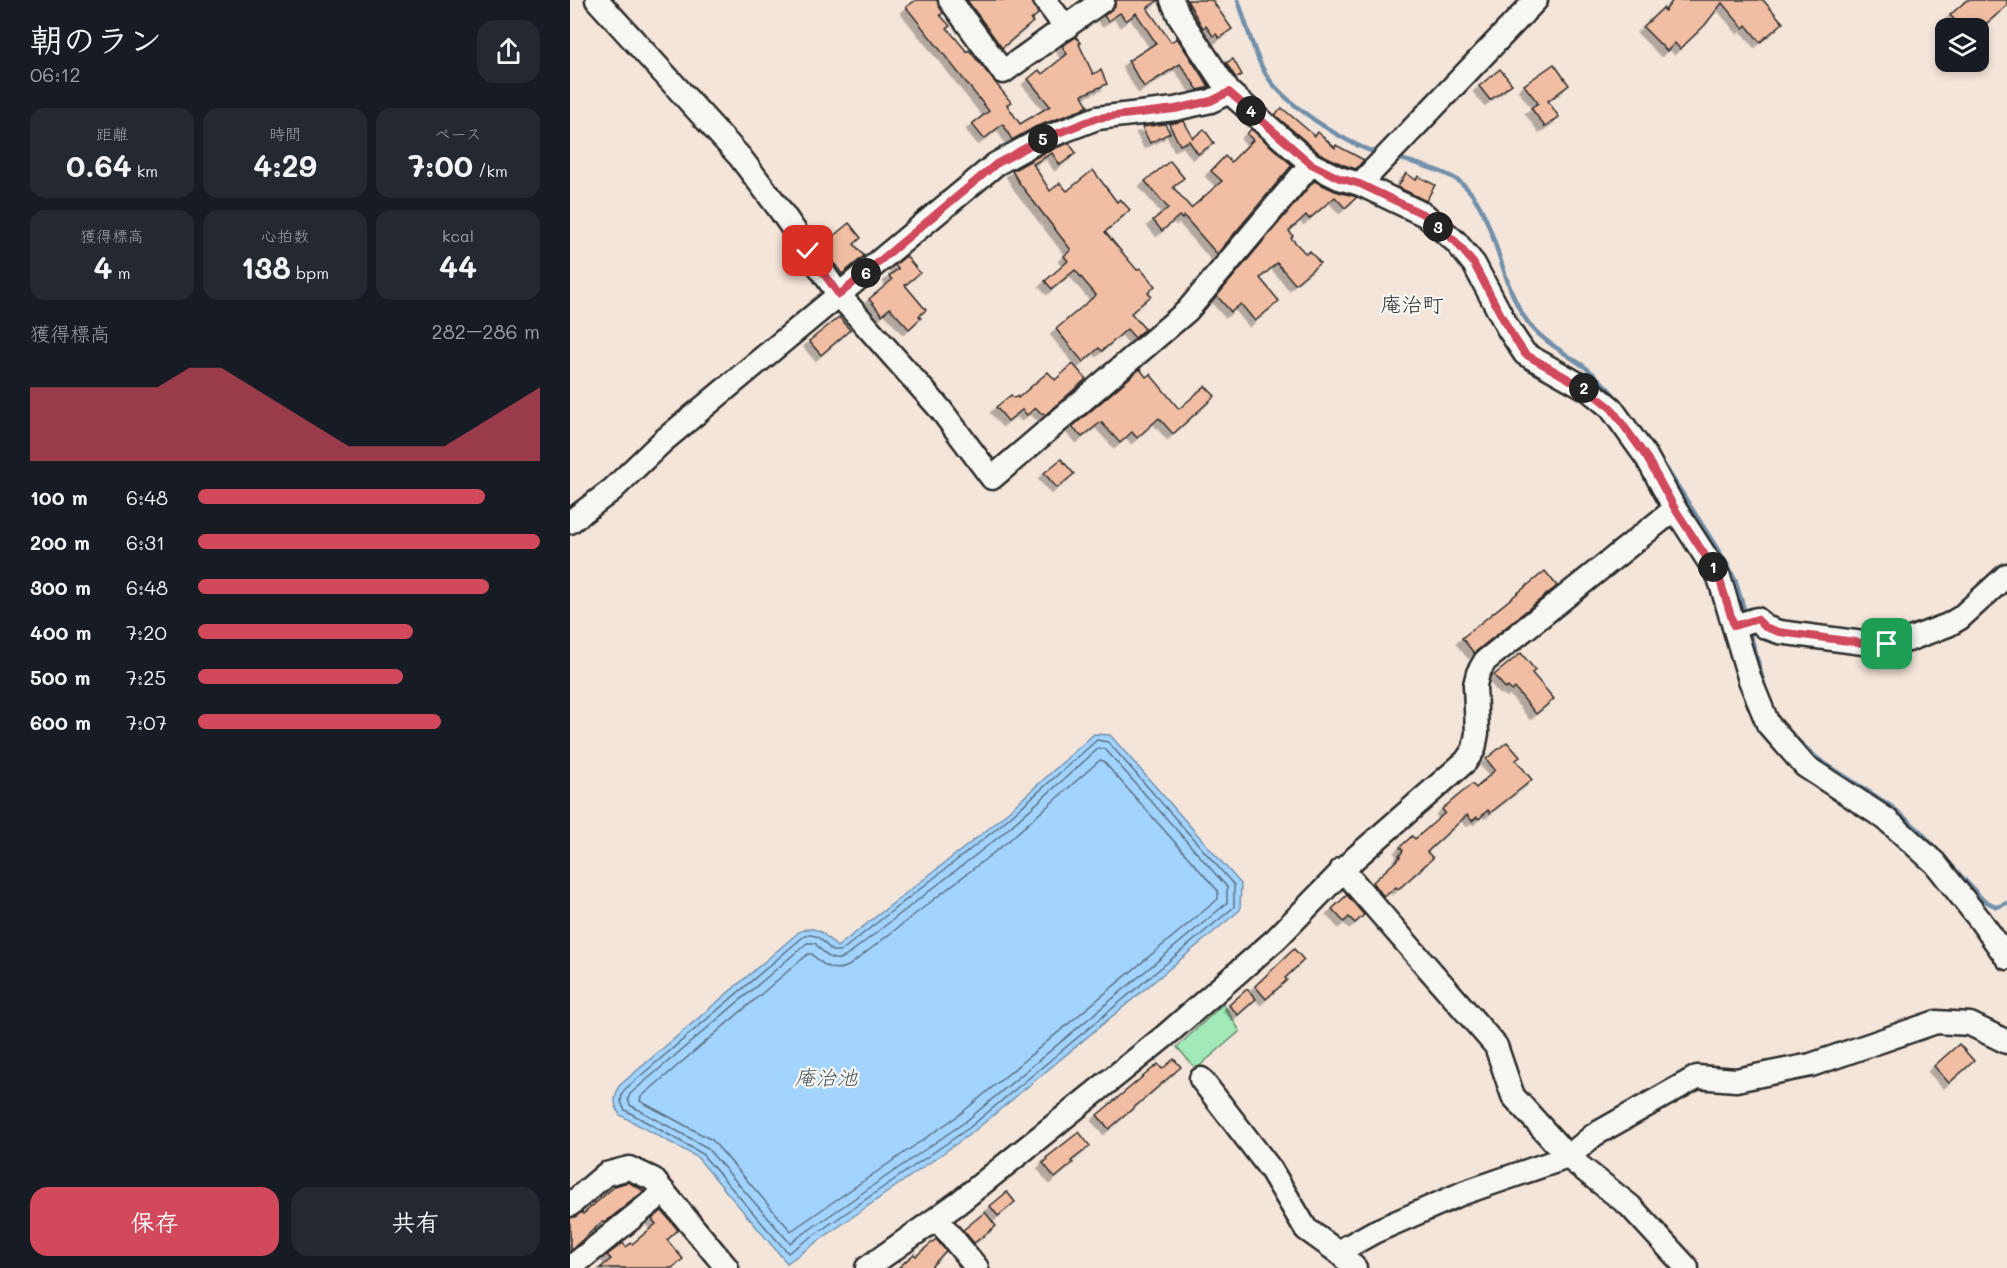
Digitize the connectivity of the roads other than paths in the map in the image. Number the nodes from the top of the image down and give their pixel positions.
1 (597, 0) edge
2 (950, 0) edge
3 (1045, 0) edge
4 (1103, 0) edge
5 (1172, 0) edge
6 (1536, 0) edge
7 (1066, 28) junction
8 (1229, 92) junction
9 (1311, 164) junction
10 (1360, 184) junction
11 (839, 295) junction
12 (1675, 509) junction
13 (570, 522) edge
14 (2007, 575) edge
15 (1734, 626) junction
16 (1342, 869) junction
17 (2007, 958) edge
18 (2007, 1042) edge
19 (1201, 1079) dead end
20 (1568, 1157) junction
21 (664, 1192) junction
22 (570, 1205) edge
23 (937, 1219) junction
24 (1338, 1252) junction
25 (968, 1265) edge
26 (720, 1266) edge
27 (570, 1268) edge
28 (867, 1268) edge
29 (1355, 1268) edge
30 (1687, 1268) edge

1 - 11 street
2 - 7 street
3 - 7 street
4 - 7 street
5 - 8 street
6 - 10 street
8 - 9 street
8 - 11 street
9 - 10 street
9 - 11 street
10 - 12 street
11 - 13 street
12 - 15 street
12 - 16 street
14 - 15 street
15 - 17 street
16 - 20 street
16 - 23 street
18 - 20 street
19 - 24 street
20 - 24 street
20 - 30 street
21 - 22 street
21 - 26 street
21 - 27 street
23 - 25 street
23 - 28 street
24 - 29 street

